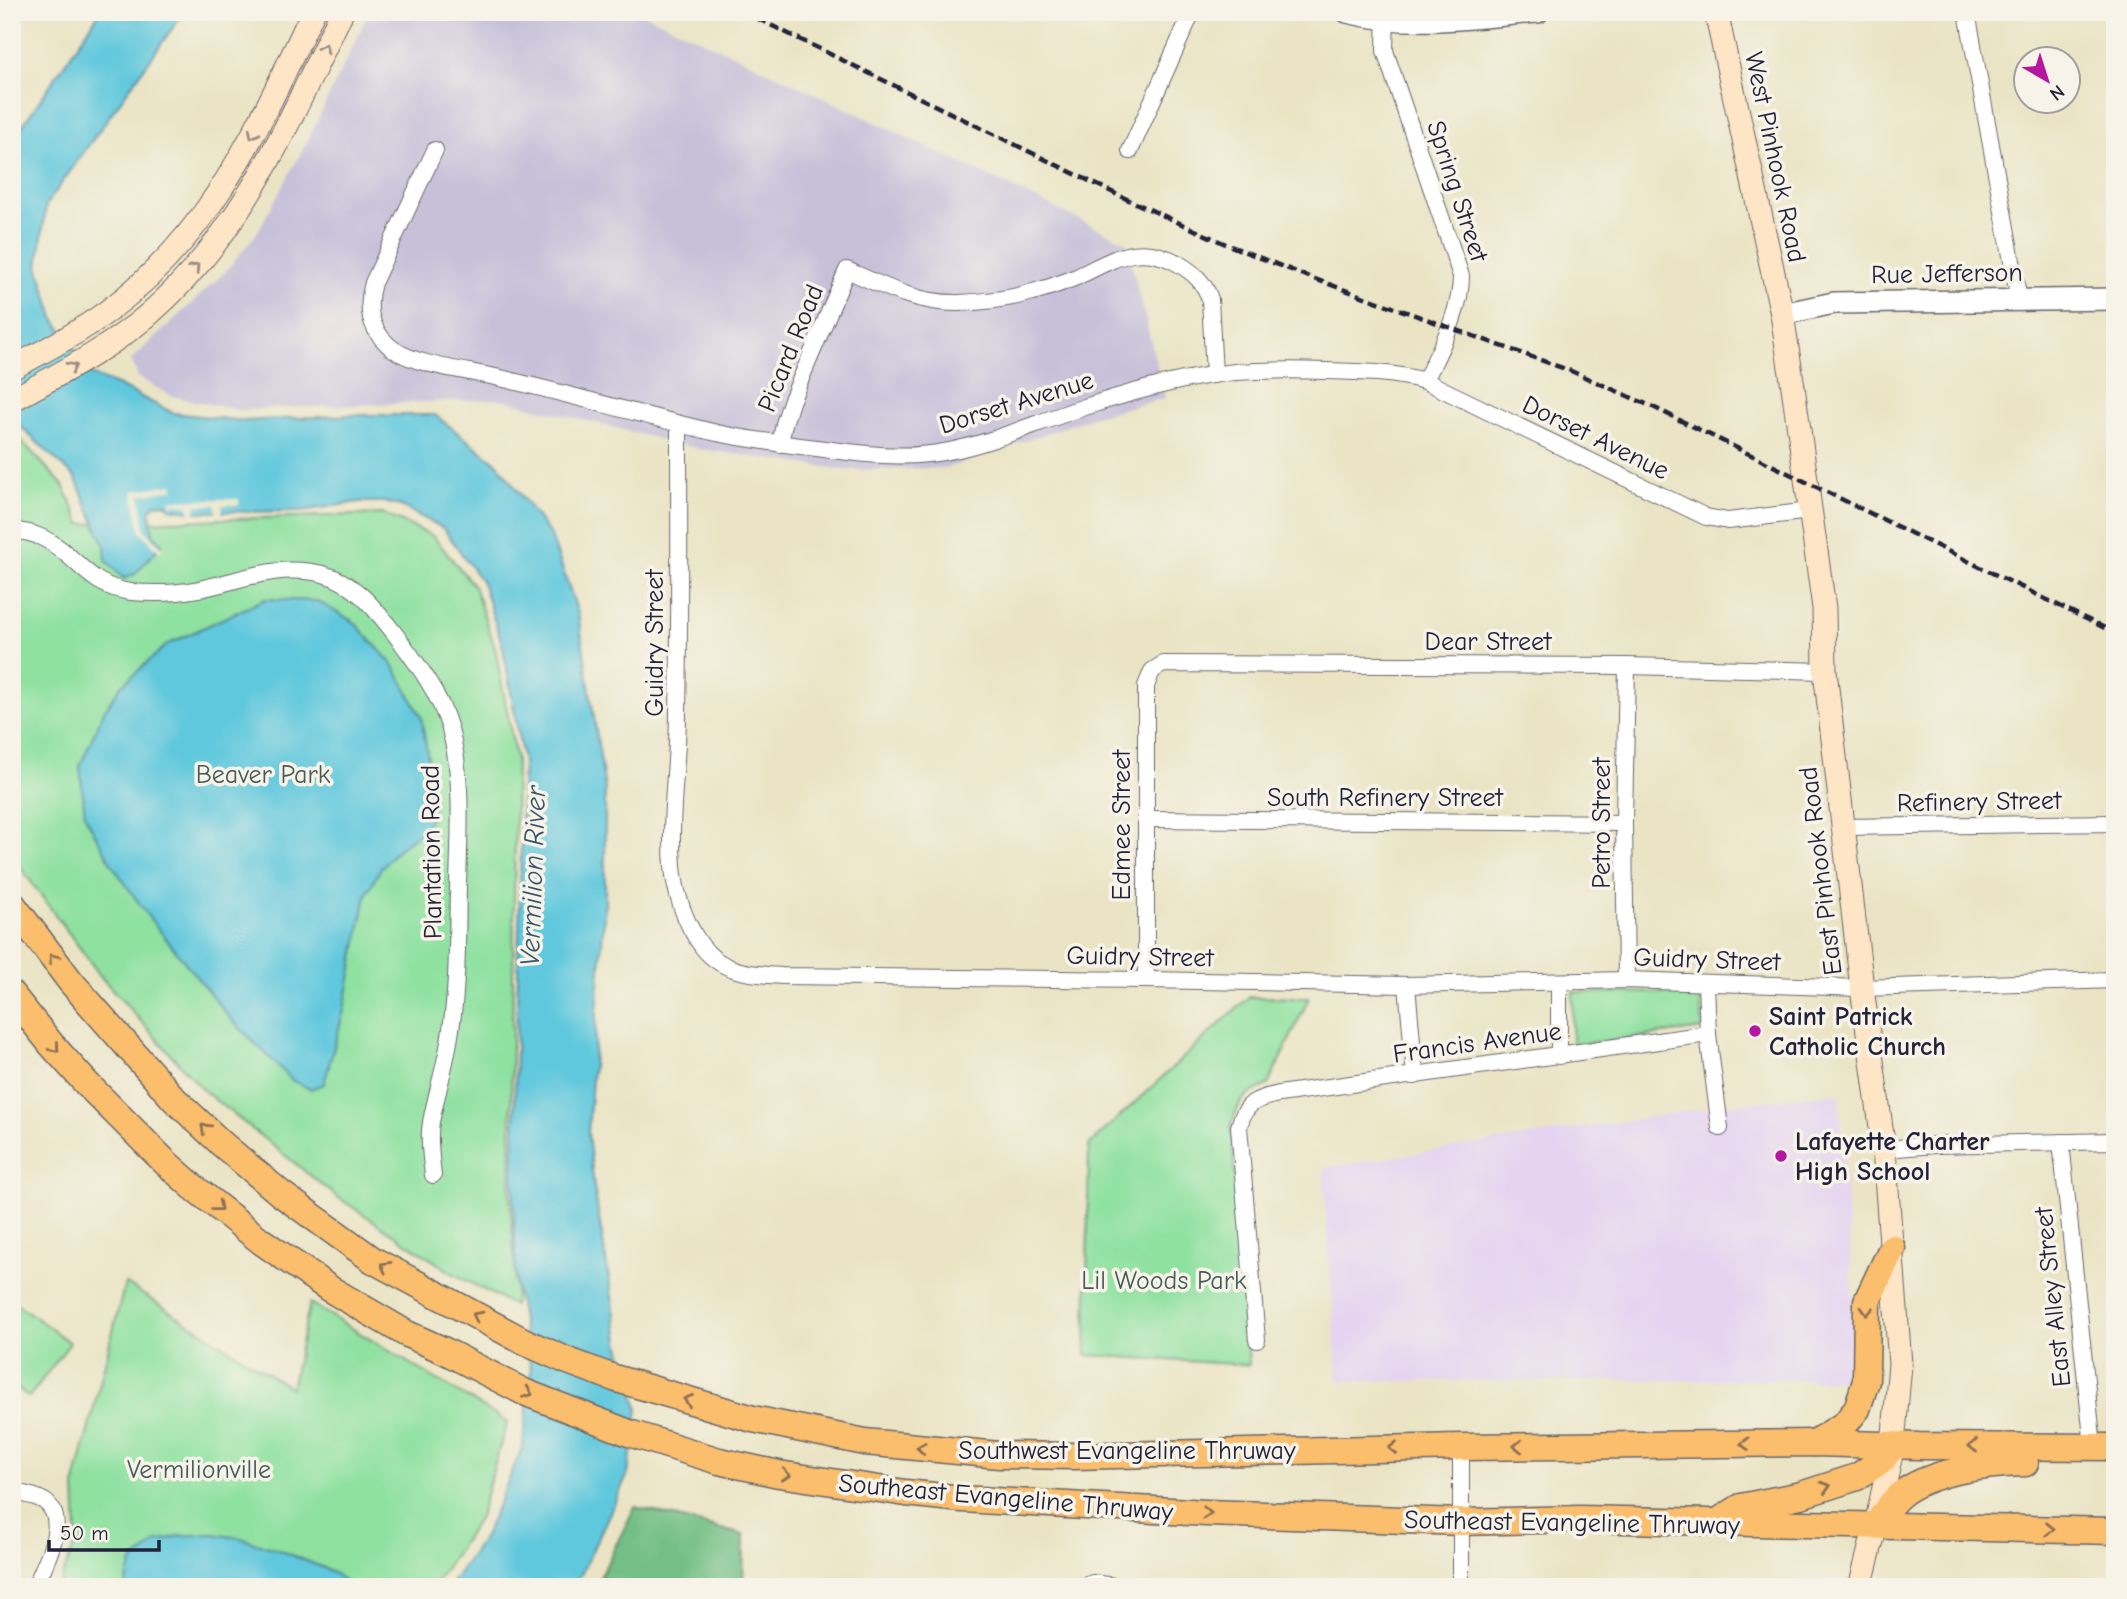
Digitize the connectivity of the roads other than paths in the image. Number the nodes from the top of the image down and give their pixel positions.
1 (313, 12) edge
2 (342, 12) edge
3 (1192, 12) edge
4 (1347, 12) edge
5 (1538, 12) edge
6 (1716, 12) edge
7 (1967, 12) edge
8 (1386, 16) edge
9 (284, 73) junction
10 (306, 85) junction
11 (272, 97) junction
12 (295, 107) junction
13 (435, 150) dead end
14 (1130, 151) dead end
15 (2019, 299) junction
16 (2115, 299) edge
17 (1782, 314) junction
18 (12, 368) edge
19 (1214, 375) junction
20 (1425, 381) junction
21 (12, 400) edge
22 (679, 424) junction
23 (780, 444) junction
24 (1810, 511) junction
25 (12, 531) edge
26 (1627, 666) junction
27 (1152, 671) joint
28 (1825, 671) junction
29 (1145, 819) junction
30 (1625, 823) junction
31 (2115, 823) edge
32 (1843, 827) junction
33 (12, 904) edge
34 (1146, 979) junction
35 (2115, 980) edge
36 (1626, 981) junction
37 (1559, 982) junction
38 (1706, 983) junction
39 (1407, 985) junction
40 (1862, 988) junction
41 (12, 995) edge
42 (1708, 1034) junction
43 (1559, 1055) junction
44 (1415, 1076) junction
45 (1720, 1128) dead end
46 (2115, 1141) edge
47 (2061, 1142) junction
48 (1884, 1149) junction
49 (433, 1175) dead end
50 (1892, 1248) junction
51 (1257, 1340) dead end
52 (1814, 1443) junction
53 (1893, 1446) junction
54 (1461, 1447) junction
55 (2066, 1447) junction
56 (2104, 1447) edge
57 (12, 1492) edge
58 (1461, 1522) junction
59 (1716, 1522) junction
60 (1876, 1525) junction
61 (2115, 1531) edge
62 (36, 1587) edge
63 (1080, 1587) edge
64 (1121, 1587) edge
65 (1461, 1587) edge
66 (1860, 1587) edge

1 - 9 main road
10 -> 2 main road
3 - 14 street
4 - 8 street
5 - 8 street
6 - 17 main road, West Pinhook Road
7 - 15 street
8 - 20 street, Spring Street
9 - 10 main road
9 - 11 main road
10 - 12 main road
11 - 12 main road
11 -> 18 main road
21 -> 12 main road
13 - 22 street, Dorset Avenue
15 - 16 street, Rue Jefferson
15 - 17 street, Rue Jefferson
17 - 24 main road, East Pinhook Road
19 - 20 street, Dorset Avenue
19 - 23 street, Dorset Avenue
19 - 23 street, Picard Road
20 - 24 street, Dorset Avenue
22 - 23 street, Dorset Avenue
22 - 34 street, Guidry Street
24 - 28 main road, East Pinhook Road
25 - 49 street, Plantation Road
26 - 27 street, Dear Street
26 - 28 street, Dear Street
26 - 30 street, Petro Street
27 - 29 street, Edmee Street
28 - 32 main road, East Pinhook Road
29 - 30 street, South Refinery Street
29 - 34 street, Edmee Street
30 - 36 street, Petro Street
31 - 32 street, Refinery Street
32 - 40 main road, East Pinhook Road
54 -> 33 highway, Southwest Evangeline Thruway
34 - 39 street, Guidry Street
35 - 40 street, Guidry Street
36 - 37 street, Guidry Street
36 - 38 street, Guidry Street
37 - 39 street, Guidry Street
37 - 43 street
38 - 40 street, Guidry Street
38 - 42 street
39 - 44 street
40 - 48 main road, East Pinhook Road
41 -> 58 highway, Southeast Evangeline Thruway
42 - 43 street, Francis Avenue
42 - 45 street
43 - 44 street, Francis Avenue
44 - 51 street, Francis Avenue
46 - 47 street
47 - 48 street
47 - 56 street, East Alley Street
48 - 50 main road, East Pinhook Road
50 -> 52 highway
50 - 53 main road, East Pinhook Road
52 - 53 highway, Southwest Evangeline Thruway
52 -> 54 highway, Southwest Evangeline Thruway
55 -> 53 highway
59 -> 53 highway
53 - 60 main road, East Pinhook Road
54 - 58 street
55 - 56 highway
55 - 60 highway
57 - 62 street
58 - 59 highway, Southeast Evangeline Thruway
58 - 65 street
59 - 60 highway, Southeast Evangeline Thruway
60 -> 61 highway, Southeast Evangeline Thruway
60 - 66 main road, East Pinhook Road
63 - 64 street

